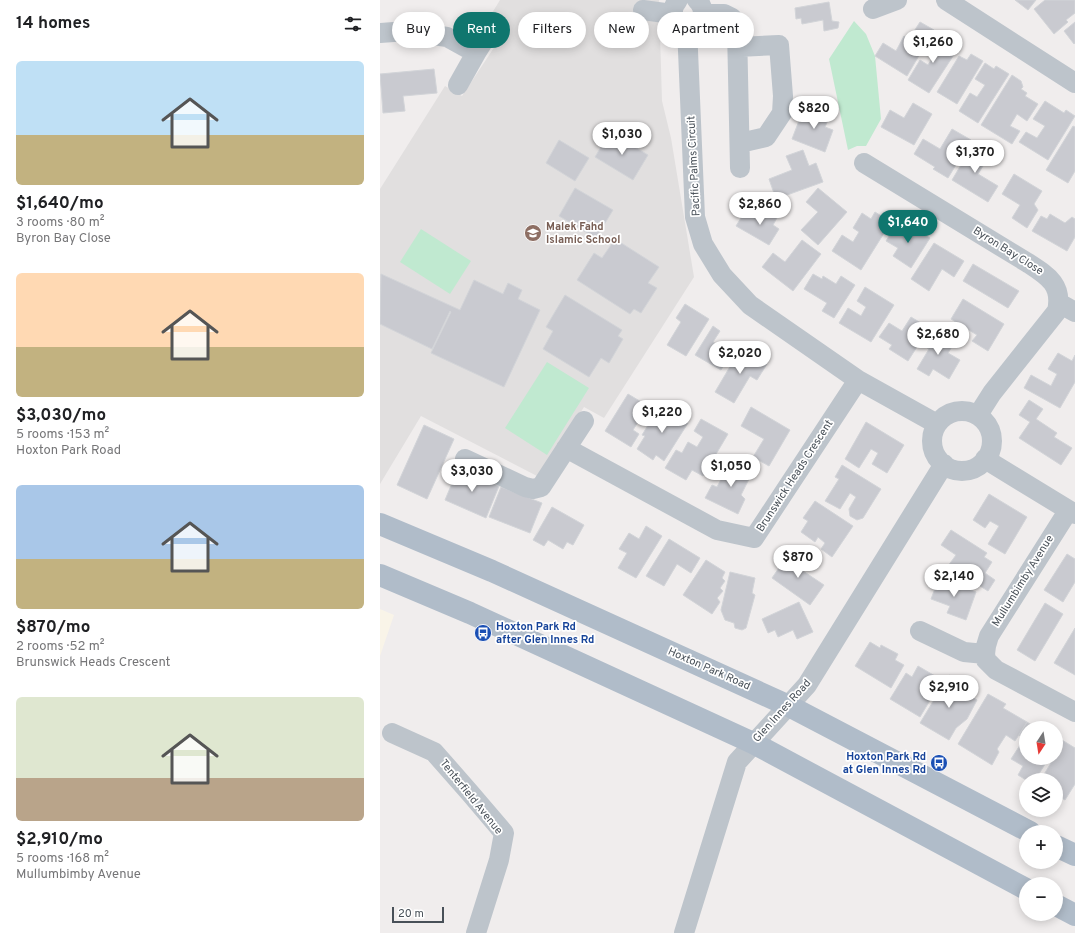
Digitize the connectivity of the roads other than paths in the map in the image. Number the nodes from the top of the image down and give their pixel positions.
1 (898, 0) edge
2 (946, 0) edge
3 (675, 7) edge
4 (700, 7) edge
5 (873, 8) dead end
6 (643, 10) dead end
7 (717, 12) edge
8 (380, 33) edge
9 (754, 46) edge
10 (479, 48) edge
11 (689, 48) edge
12 (738, 48) edge
13 (476, 53) junction
14 (1075, 83) edge
15 (458, 85) dead end
16 (740, 142) junction
17 (864, 163) dead end
18 (740, 168) dead end
19 (1067, 307) edge
20 (858, 380) junction
21 (978, 415) junction
22 (584, 421) dead end
23 (937, 424) junction
24 (566, 448) junction
25 (465, 458) dead end
26 (986, 459) junction
27 (944, 464) junction
28 (1072, 512) edge
29 (380, 524) edge
30 (380, 575) edge
31 (920, 631) dead end
32 (985, 654) junction
33 (789, 706) junction
34 (1075, 712) edge
35 (392, 733) dead end
36 (753, 743) junction
37 (1019, 826) edge
38 (1063, 850) edge
39 (1075, 856) edge
40 (1019, 885) edge
41 (1063, 909) edge
42 (1075, 915) edge
43 (476, 933) edge
44 (684, 933) edge

1 - 5 street
2 - 14 street
3 - 6 street
4 - 7 street
8 - 13 street
9 - 16 street
10 - 13 street
11 - 20 street, Pacific Palms Circuit
12 - 16 street
13 - 15 street
16 - 18 street
17 - 19 street, Byron Bay Close
19 - 21 street, Byron Bay Close
20 - 23 street, Pacific Palms Circuit
20 - 24 street, Brunswick Heads Crescent
21 - 23 street
21 - 26 street
22 - 24 street
23 - 27 street
24 - 25 street
26 - 27 street
26 - 28 street
27 - 33 street, Glen Innes Road
28 - 32 street, Mullumbimby Avenue
29 - 33 main road, Hoxton Park Road
30 - 36 main road
31 - 32 street
32 - 34 street
33 - 36 street, Glen Innes Road
33 - 37 main road, Hoxton Park Road
35 - 43 street, Tenterfield Avenue
36 - 40 main road
36 - 44 street, Glen Innes Road
38 - 39 main road
41 - 42 main road

